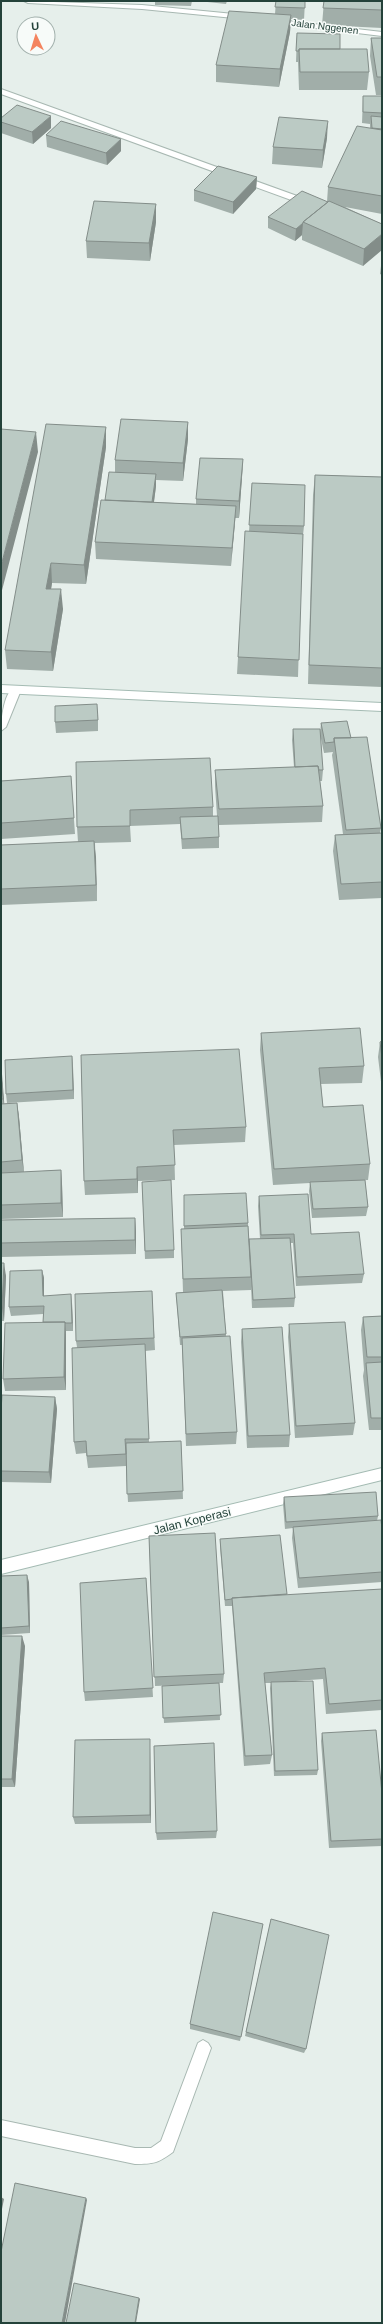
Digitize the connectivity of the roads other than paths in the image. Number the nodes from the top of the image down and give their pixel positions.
1 (28, 1) edge
2 (143, 4) edge
3 (382, 34) edge
4 (1, 90) edge
5 (315, 205) edge
6 (1, 688) edge
7 (16, 690) junction
8 (382, 707) edge
9 (1, 727) edge
10 (382, 1474) edge
11 (1, 1567) edge
12 (203, 2048) dead end
13 (1, 2128) edge

1 - 2 street, Jalan Nggenen
2 - 3 street, Jalan Nggenen
4 - 5 street
6 - 7 street
7 - 8 street
7 - 9 street
10 - 11 street, Jalan Koperasi
12 - 13 street

